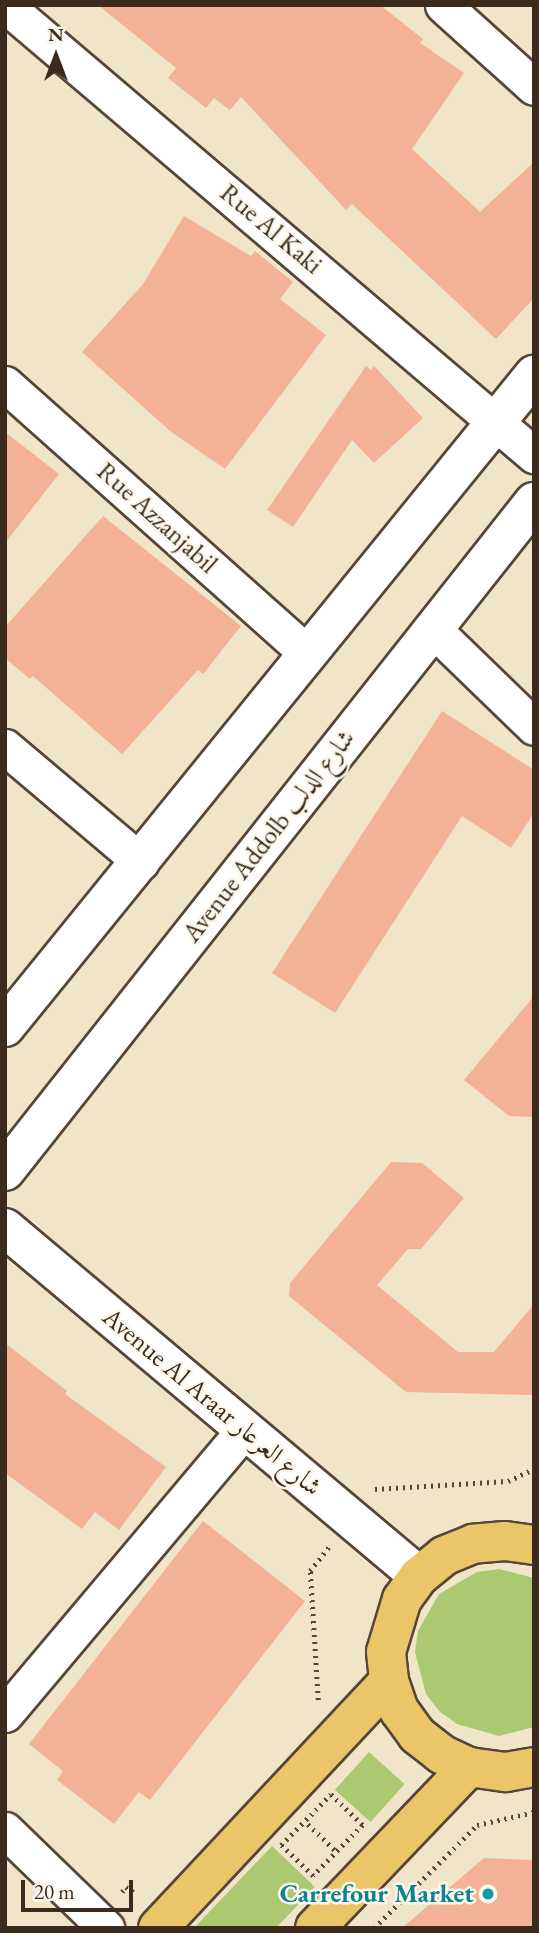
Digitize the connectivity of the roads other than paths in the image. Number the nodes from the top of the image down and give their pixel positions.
1 (443, 5) edge
2 (10, 11) edge
3 (534, 86) edge
4 (534, 375) edge
5 (5, 384) edge
6 (498, 420) junction
7 (534, 455) edge
8 (534, 502) edge
9 (432, 628) junction
10 (308, 654) junction
11 (534, 727) edge
12 (5, 747) edge
13 (141, 862) junction
14 (5, 1027) edge
15 (5, 1171) edge
16 (5, 1228) edge
17 (244, 1430) junction
18 (534, 1545) edge
19 (419, 1576) junction
20 (389, 1681) junction
21 (5, 1714) edge
22 (469, 1767) junction
23 (534, 1767) edge
24 (5, 1830) edge
25 (101, 1923) edge
26 (158, 1928) edge
27 (315, 1928) edge

1 - 3 street
2 - 6 street, Rue Al Kaki
4 - 6 street
5 - 10 street, Rue Azzanjabil
6 - 7 street, Rue Al Kaki
6 - 10 street
8 - 9 street, Avenue Addolb شارع الدلب
9 - 11 street
9 - 15 street, Avenue Addolb شارع الدلب
10 - 13 street
12 - 13 street
13 - 14 street
16 - 17 street, Avenue Al Araar شارع العرعار
17 - 19 street, Avenue Al Araar شارع العرعار
17 - 21 street
18 - 19 main road
19 - 20 main road
20 - 22 main road
20 - 26 main road
22 - 23 main road
22 - 27 main road
24 - 25 street

